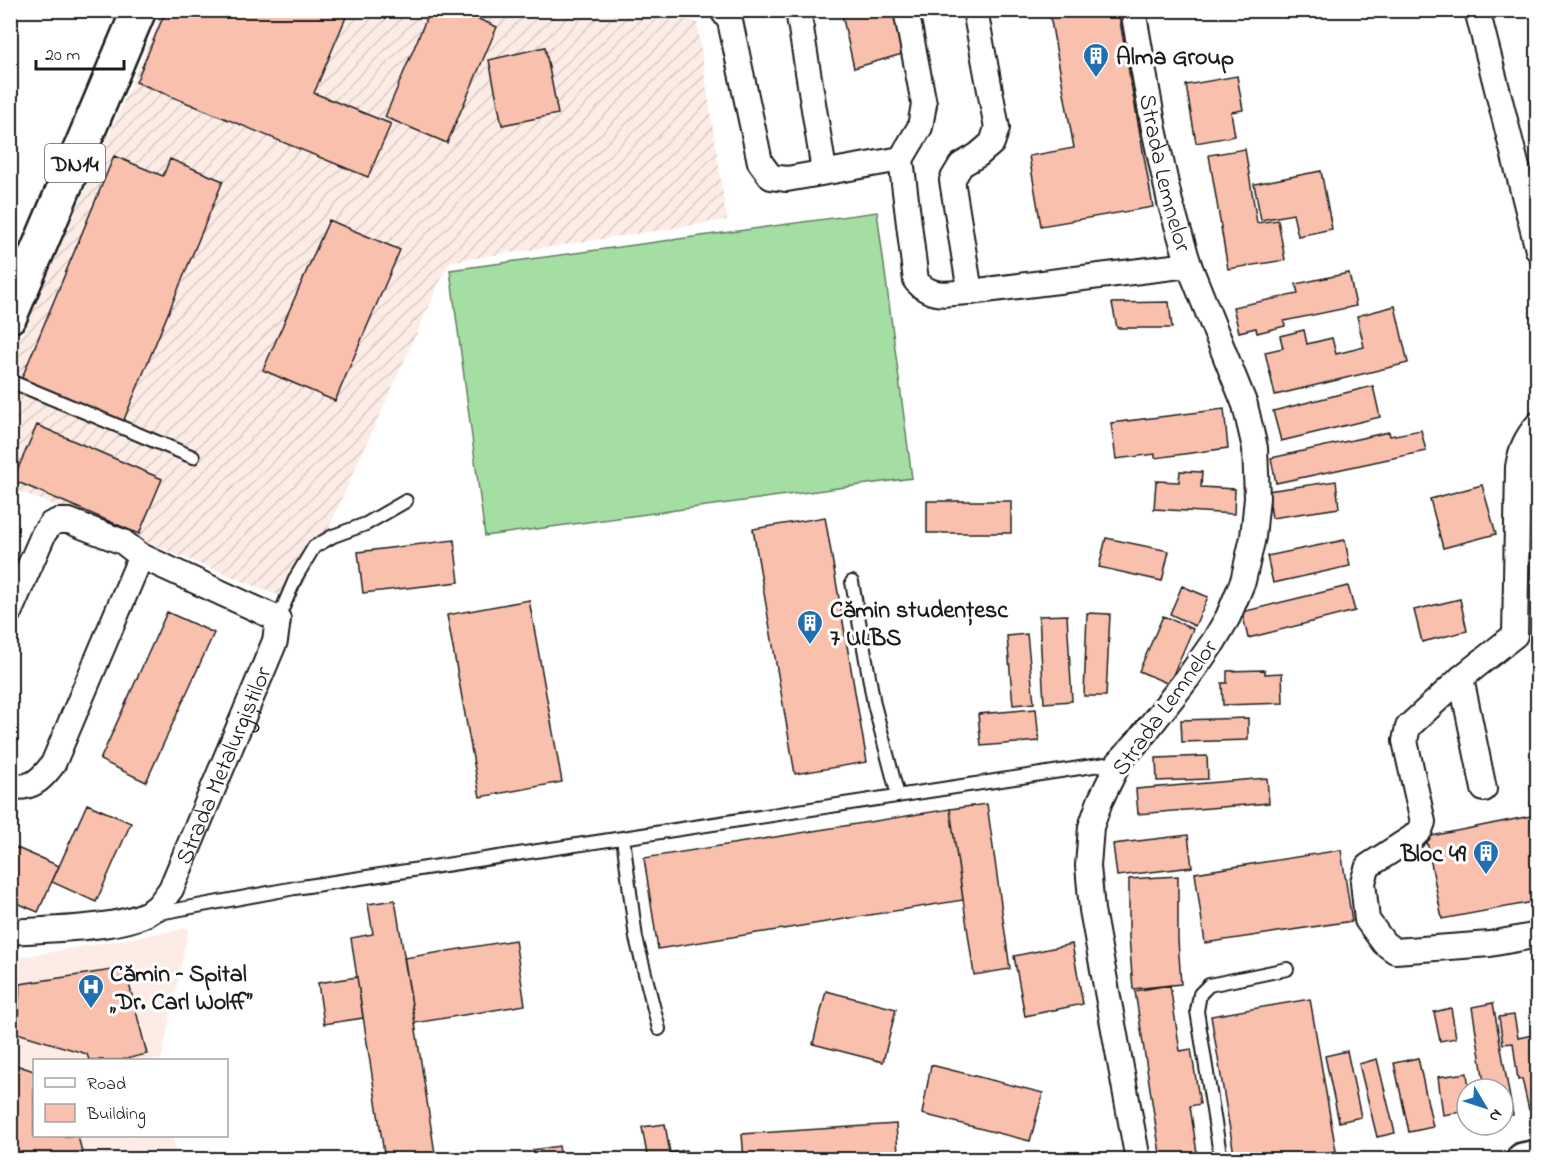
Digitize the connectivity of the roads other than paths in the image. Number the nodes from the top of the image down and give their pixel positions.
1 (139, 10) edge
2 (722, 10) edge
3 (798, 10) edge
4 (906, 10) edge
5 (975, 10) edge
6 (1133, 10) edge
7 (1477, 10) edge
8 (901, 159) junction
9 (824, 171) junction
10 (1538, 250) edge
11 (1189, 266) junction
12 (970, 292) junction
13 (10, 316) edge
14 (10, 381) edge
15 (1538, 424) edge
16 (194, 457) dead end
17 (406, 501) dead end
18 (141, 556) junction
19 (852, 582) dead end
20 (10, 610) edge
21 (278, 619) junction
22 (1526, 634) edge
23 (1461, 678) junction
24 (1119, 762) junction
25 (10, 786) edge
26 (1484, 789) dead end
27 (898, 796) junction
28 (623, 838) junction
29 (138, 917) junction
30 (10, 932) edge
31 (1538, 935) edge
32 (1287, 969) dead end
33 (659, 1029) dead end
34 (1538, 1157) edge
35 (1138, 1160) edge
36 (1221, 1160) edge
37 (1523, 1160) edge

1 - 13 main road, DN14
2 - 9 street
3 - 9 street
4 - 8 street
5 - 12 street
6 - 11 street, Strada Lemnelor
7 - 10 street
8 - 9 street
8 - 12 street, Strada Lemnelor
11 - 12 street, Strada Lemnelor
11 - 24 street, Strada Lemnelor
14 - 16 lane
15 - 22 street
17 - 21 lane
18 - 20 street
18 - 21 street
18 - 25 street
19 - 27 lane
21 - 29 street, Strada Metalurgiștilor
22 - 23 street
23 - 26 street
23 - 31 street
24 - 27 lane
24 - 35 street, Strada Lemnelor
27 - 28 lane
28 - 29 lane
28 - 33 lane
29 - 30 street, Strada Metalurgiștilor
32 - 36 lane
34 - 37 main road

